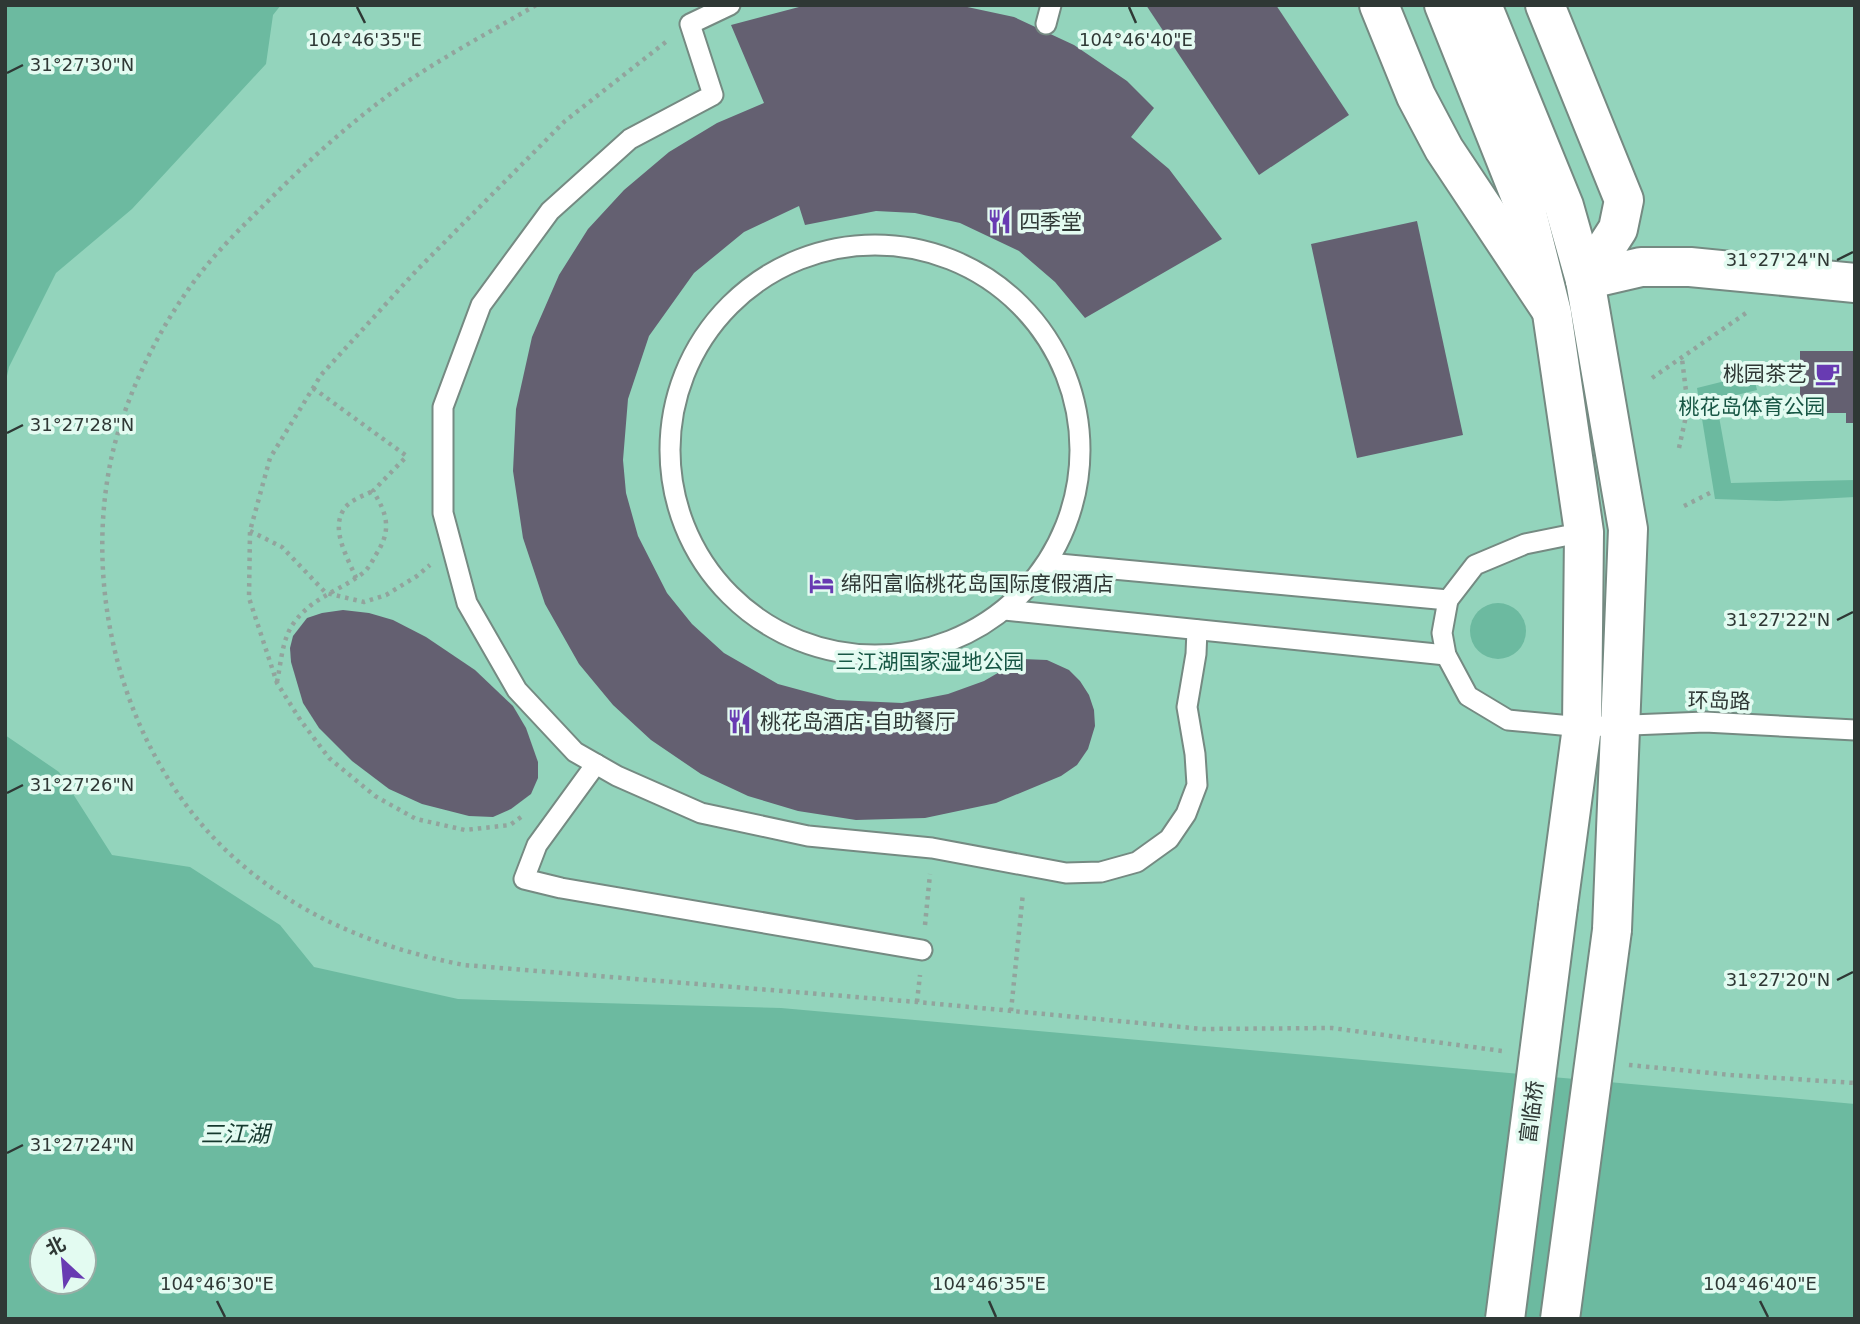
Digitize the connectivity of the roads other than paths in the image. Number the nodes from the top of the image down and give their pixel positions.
1 (730, 5) edge
2 (1379, 5) edge
3 (1444, 5) edge
4 (1482, 5) edge
5 (1545, 5) edge
6 (1585, 281) junction
7 (1855, 283) edge
8 (1552, 313) junction
9 (1584, 532) junction
10 (1048, 563) junction
11 (1448, 600) junction
12 (1005, 610) junction
13 (1197, 630) junction
14 (1446, 655) junction
15 (1622, 726) junction
16 (1582, 727) junction
17 (1855, 730) edge
18 (596, 764) junction
19 (922, 950) dead end
20 (1505, 1319) edge
21 (1560, 1319) edge

1 - 18 lane
2 - 8 main road
3 - 8 main road, 富临桥
4 - 6 main road
5 - 6 main road
6 - 7 main road
6 - 15 main road
8 - 9 main road, 富临桥
9 - 11 lane
9 - 16 main road, 富临桥
10 - 11 lane
10 - 12 lane
10 - 12 lane
11 - 14 lane
12 - 13 lane
13 - 14 lane
13 - 18 lane
14 - 16 lane, 环岛路
15 - 16 lane, 环岛路
15 - 17 lane, 环岛路
15 - 21 main road, bridge
16 - 20 main road, 富临桥, bridge
18 - 19 lane

